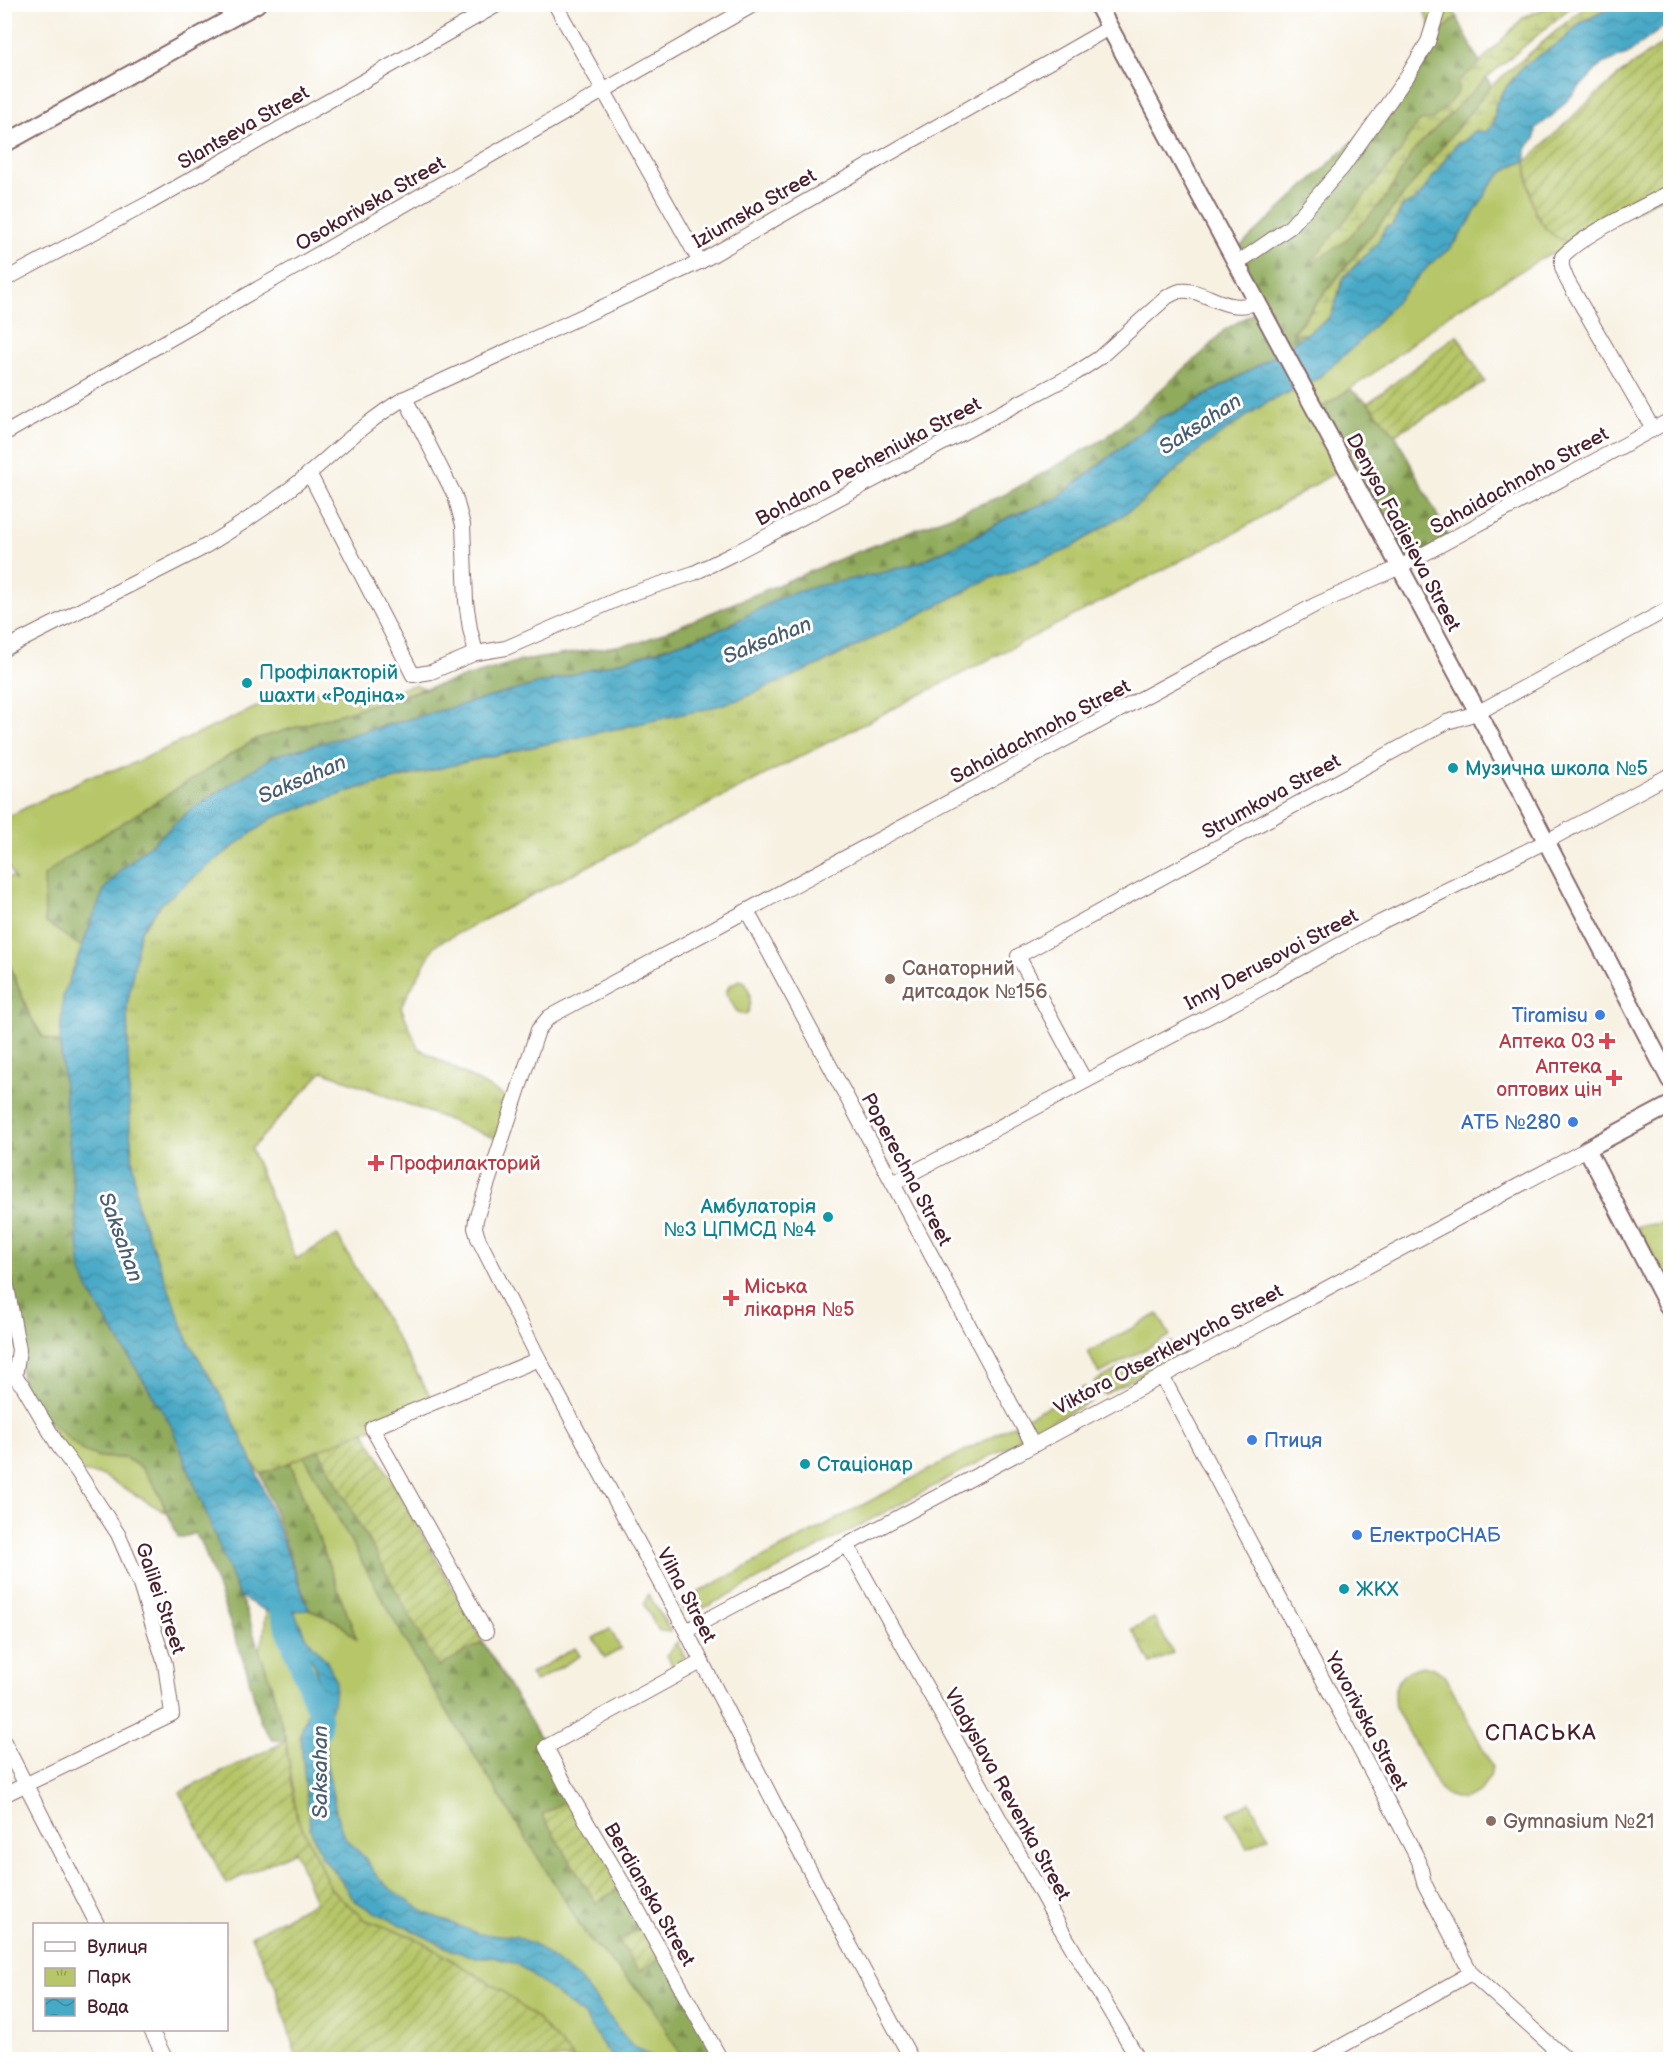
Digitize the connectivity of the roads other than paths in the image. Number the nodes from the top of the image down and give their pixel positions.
1 (257, 4) edge
2 (499, 4) edge
3 (555, 4) edge
4 (755, 4) edge
5 (1097, 4) edge
6 (1438, 4) edge
7 (229, 11) edge
8 (1109, 28) junction
9 (603, 92) junction
10 (4, 144) edge
11 (1671, 192) edge
12 (700, 262) junction
13 (1236, 264) junction
14 (4, 280) edge
15 (1259, 305) junction
16 (405, 398) junction
17 (1671, 420) edge
18 (1653, 429) junction
19 (4, 434) edge
20 (309, 473) junction
21 (1400, 567) junction
22 (1671, 608) edge
23 (4, 649) edge
24 (476, 653) junction
25 (1477, 713) junction
26 (1671, 775) edge
27 (1547, 841) junction
28 (747, 911) junction
29 (1671, 1080) edge
30 (1085, 1082) junction
31 (1671, 1105) edge
32 (502, 1142) joint
33 (1587, 1149) junction
34 (893, 1183) junction
35 (4, 1271) edge
36 (1671, 1310) edge
37 (538, 1359) junction
38 (1162, 1376) junction
39 (10, 1381) edge
40 (1033, 1445) junction
41 (847, 1545) junction
42 (686, 1631) junction
43 (486, 1632) dead end
44 (701, 1662) junction
45 (4, 1742) edge
46 (26, 1785) junction
47 (4, 1795) edge
48 (96, 1923) edge
49 (1471, 1973) junction
50 (151, 2031) edge
51 (1317, 2059) edge
52 (166, 2060) edge
53 (721, 2060) edge
54 (912, 2060) edge
55 (1139, 2060) edge
56 (1567, 2060) edge

1 - 7 street
2 - 14 street, Slantseva Street
3 - 9 street
4 - 9 street, Osokorivska Street
5 - 8 street, Denysa Fadieieva Street
6 - 13 street
7 - 10 street
8 - 12 street, Iziumska Street
8 - 13 street, Denysa Fadieieva Street
9 - 12 street
9 - 19 street, Osokorivska Street
11 - 18 street
12 - 16 street, Iziumska Street
13 - 15 street, Denysa Fadieieva Street
15 - 21 street, Denysa Fadieieva Street
15 - 24 street, Bohdana Pecheniuka Street
16 - 20 street
16 - 24 street
17 - 18 street, Sahaidachnoho Street
18 - 21 street, Sahaidachnoho Street
20 - 23 street
20 - 24 street, Bohdana Pecheniuka Street
21 - 25 street, Denysa Fadieieva Street
21 - 28 street, Sahaidachnoho Street
22 - 25 street, Strumkova Street
25 - 27 street, Denysa Fadieieva Street
25 - 30 street, Strumkova Street
26 - 27 street, Inny Derusovoi Street
27 - 29 street, Denysa Fadieieva Street
27 - 30 street, Inny Derusovoi Street
28 - 32 street, Sahaidachnoho Street
28 - 34 street, Poperechna Street
30 - 34 street, Inny Derusovoi Street
31 - 33 street, Viktora Otserklevycha Street
32 - 37 street, Vilna Street
33 - 36 street
33 - 38 street, Viktora Otserklevycha Street
34 - 40 street, Poperechna Street
35 - 39 street
37 - 42 street, Vilna Street
37 - 43 street
38 - 40 street, Viktora Otserklevycha Street
38 - 49 street, Yavorivska Street
39 - 46 street, Galilei Street
40 - 41 street, Viktora Otserklevycha Street
41 - 42 street, Viktora Otserklevycha Street
41 - 55 street, Vladyslava Revenka Street
42 - 44 street, Vilna Street
44 - 53 street, Berdianska Street
44 - 54 street, Vilna Street
45 - 46 street
46 - 47 street, Galilei Street
46 - 48 street
49 - 51 street
49 - 56 street, Yavorivska Street
50 - 52 street

